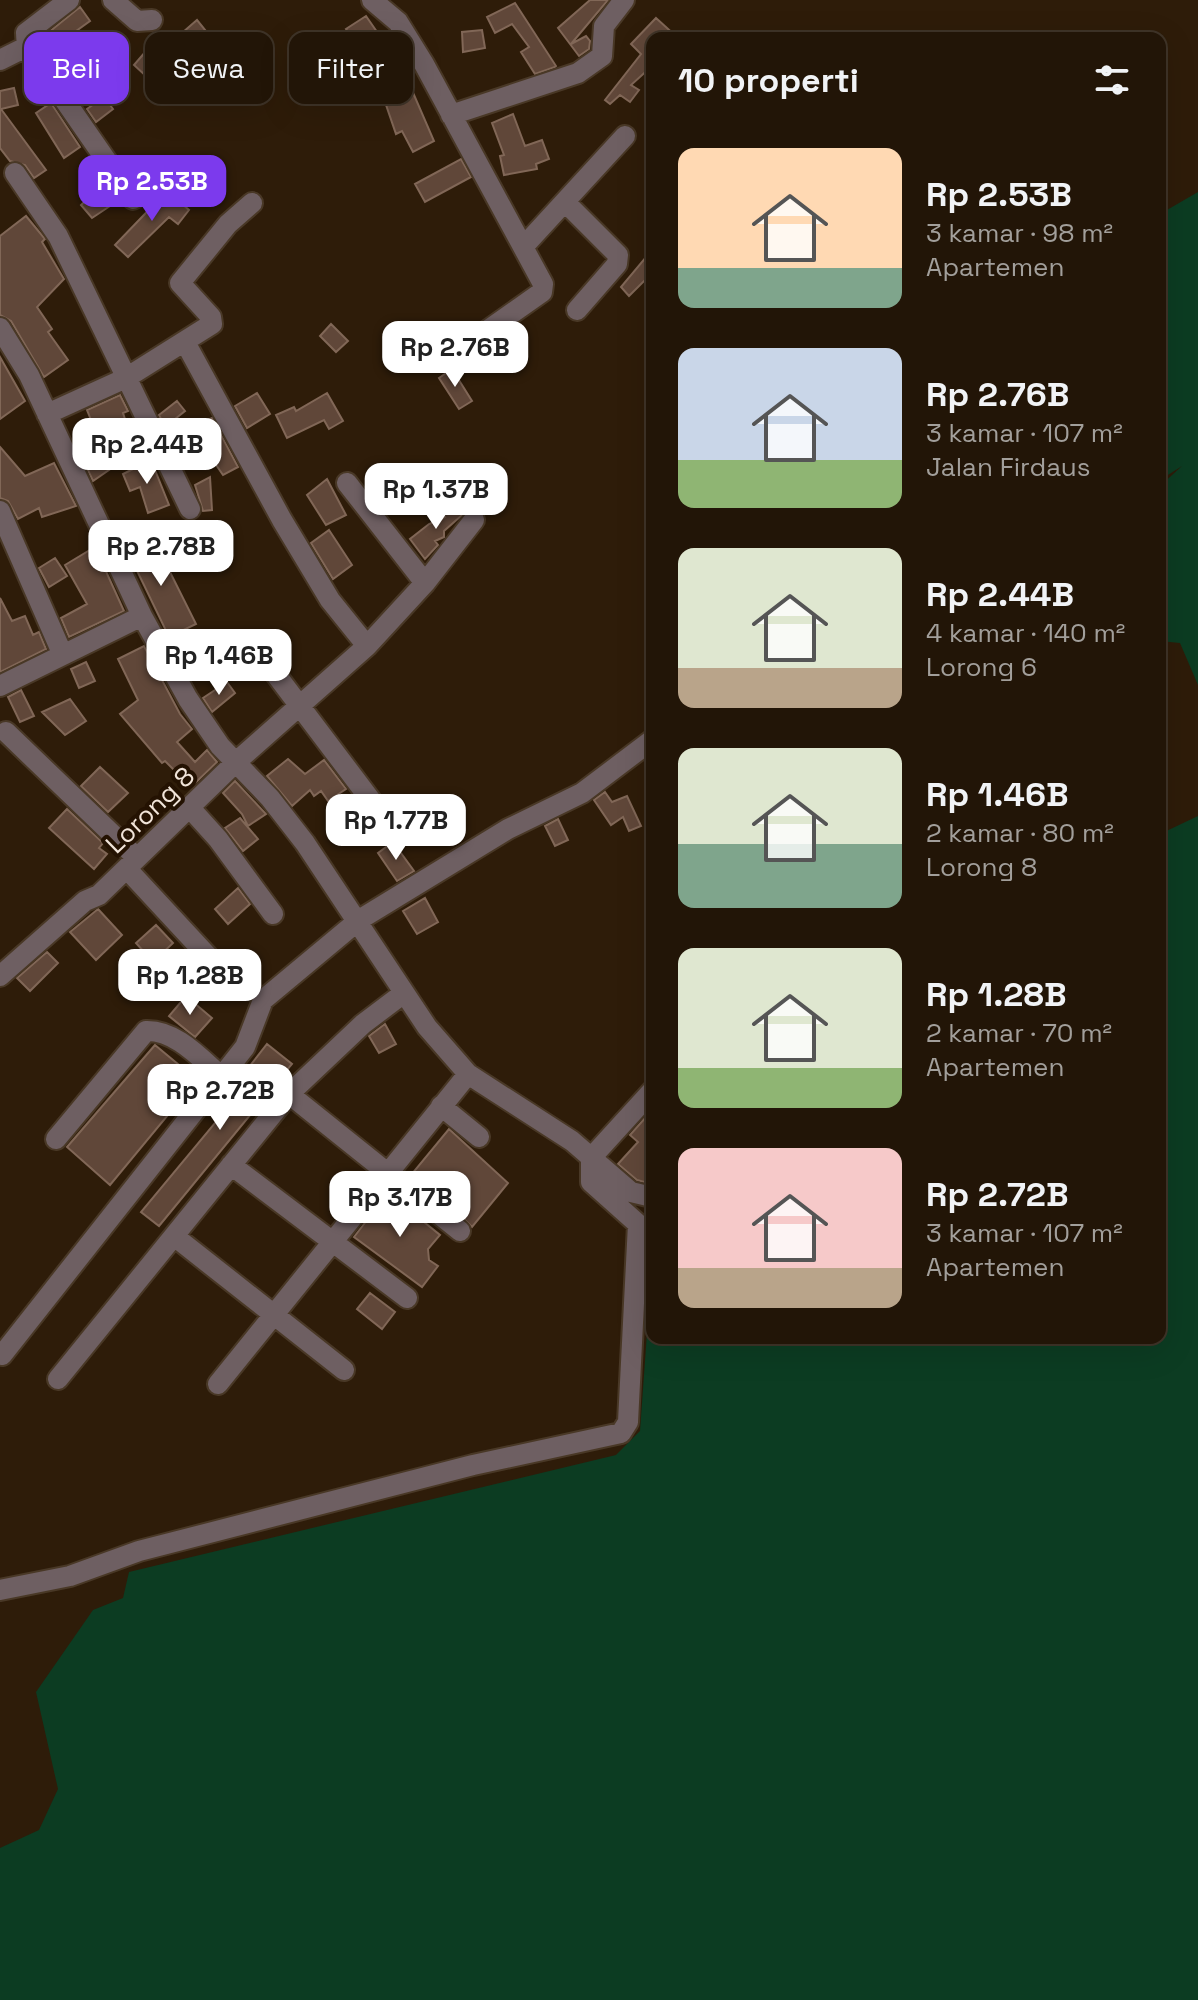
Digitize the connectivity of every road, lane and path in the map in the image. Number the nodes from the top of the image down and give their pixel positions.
1 (69, 0) edge
2 (113, 0) edge
3 (372, 0) edge
4 (624, 0) edge
5 (152, 20) dead end
6 (27, 32) edge
7 (24, 50) edge
8 (0, 60) edge
9 (66, 104) edge
10 (451, 115) junction
11 (625, 136) dead end
12 (15, 173) dead end
13 (133, 199) dead end
14 (565, 202) junction
15 (252, 203) dead end
16 (524, 246) junction
17 (577, 310) dead end
18 (0, 328) edge
19 (474, 340) dead end
20 (185, 342) junction
21 (126, 378) junction
22 (47, 414) junction
23 (347, 483) dead end
24 (190, 509) dead end
25 (0, 511) edge
26 (474, 520) dead end
27 (425, 583) junction
28 (142, 616) junction
29 (367, 646) junction
30 (259, 652) dead end
31 (62, 653) junction
32 (0, 686) edge
33 (301, 705) junction
34 (6, 732) dead end
35 (646, 745) edge
36 (236, 762) junction
37 (190, 808) junction
38 (379, 811) dead end
39 (132, 863) junction
40 (273, 914) dead end
41 (359, 920) junction
42 (215, 964) dead end
43 (0, 976) edge
44 (404, 993) junction
45 (468, 1074) junction
46 (222, 1077) junction
47 (289, 1094) junction
48 (646, 1098) edge
49 (441, 1106) junction
50 (479, 1137) dead end
51 (56, 1139) dead end
52 (591, 1158) junction
53 (231, 1165) junction
54 (387, 1171) junction
55 (646, 1196) edge
56 (460, 1231) dead end
57 (174, 1236) junction
58 (331, 1240) junction
59 (407, 1298) dead end
60 (272, 1314) junction
61 (2, 1355) dead end
62 (344, 1370) dead end
63 (58, 1379) dead end
64 (218, 1384) dead end
65 (0, 1590) edge

1 - 6 street
2 - 5 street
3 - 10 street
4 - 10 street
7 - 8 street
9 - 13 street
10 - 16 street
11 - 14 street
12 - 21 street
14 - 16 street
14 - 17 street
15 - 20 street
16 - 19 street
18 - 22 street
20 - 21 street
20 - 29 street
21 - 22 street
21 - 24 street
22 - 28 street
23 - 27 street
25 - 31 street
26 - 27 street, Lorong 8
27 - 29 street, Lorong 8
28 - 31 street
28 - 36 street
29 - 33 street, Lorong 8
30 - 33 street
31 - 32 street
33 - 36 street, Lorong 8
33 - 38 street
34 - 39 street
35 - 41 street
36 - 37 street, Lorong 8
36 - 41 street
37 - 39 street, Lorong 8
37 - 40 street
39 - 42 street
39 - 43 street, Lorong 8
41 - 44 street
41 - 46 street
44 - 45 street
44 - 47 street
45 - 49 street
45 - 52 street
46 - 51 street
46 - 61 street
47 - 53 street
47 - 54 street
48 - 52 street
49 - 50 street
49 - 54 street
52 - 55 street
52 - 65 street
53 - 57 street
53 - 58 street
54 - 56 street
54 - 58 street
57 - 60 street
57 - 63 street
58 - 59 street
58 - 60 street
60 - 62 street
60 - 64 street

